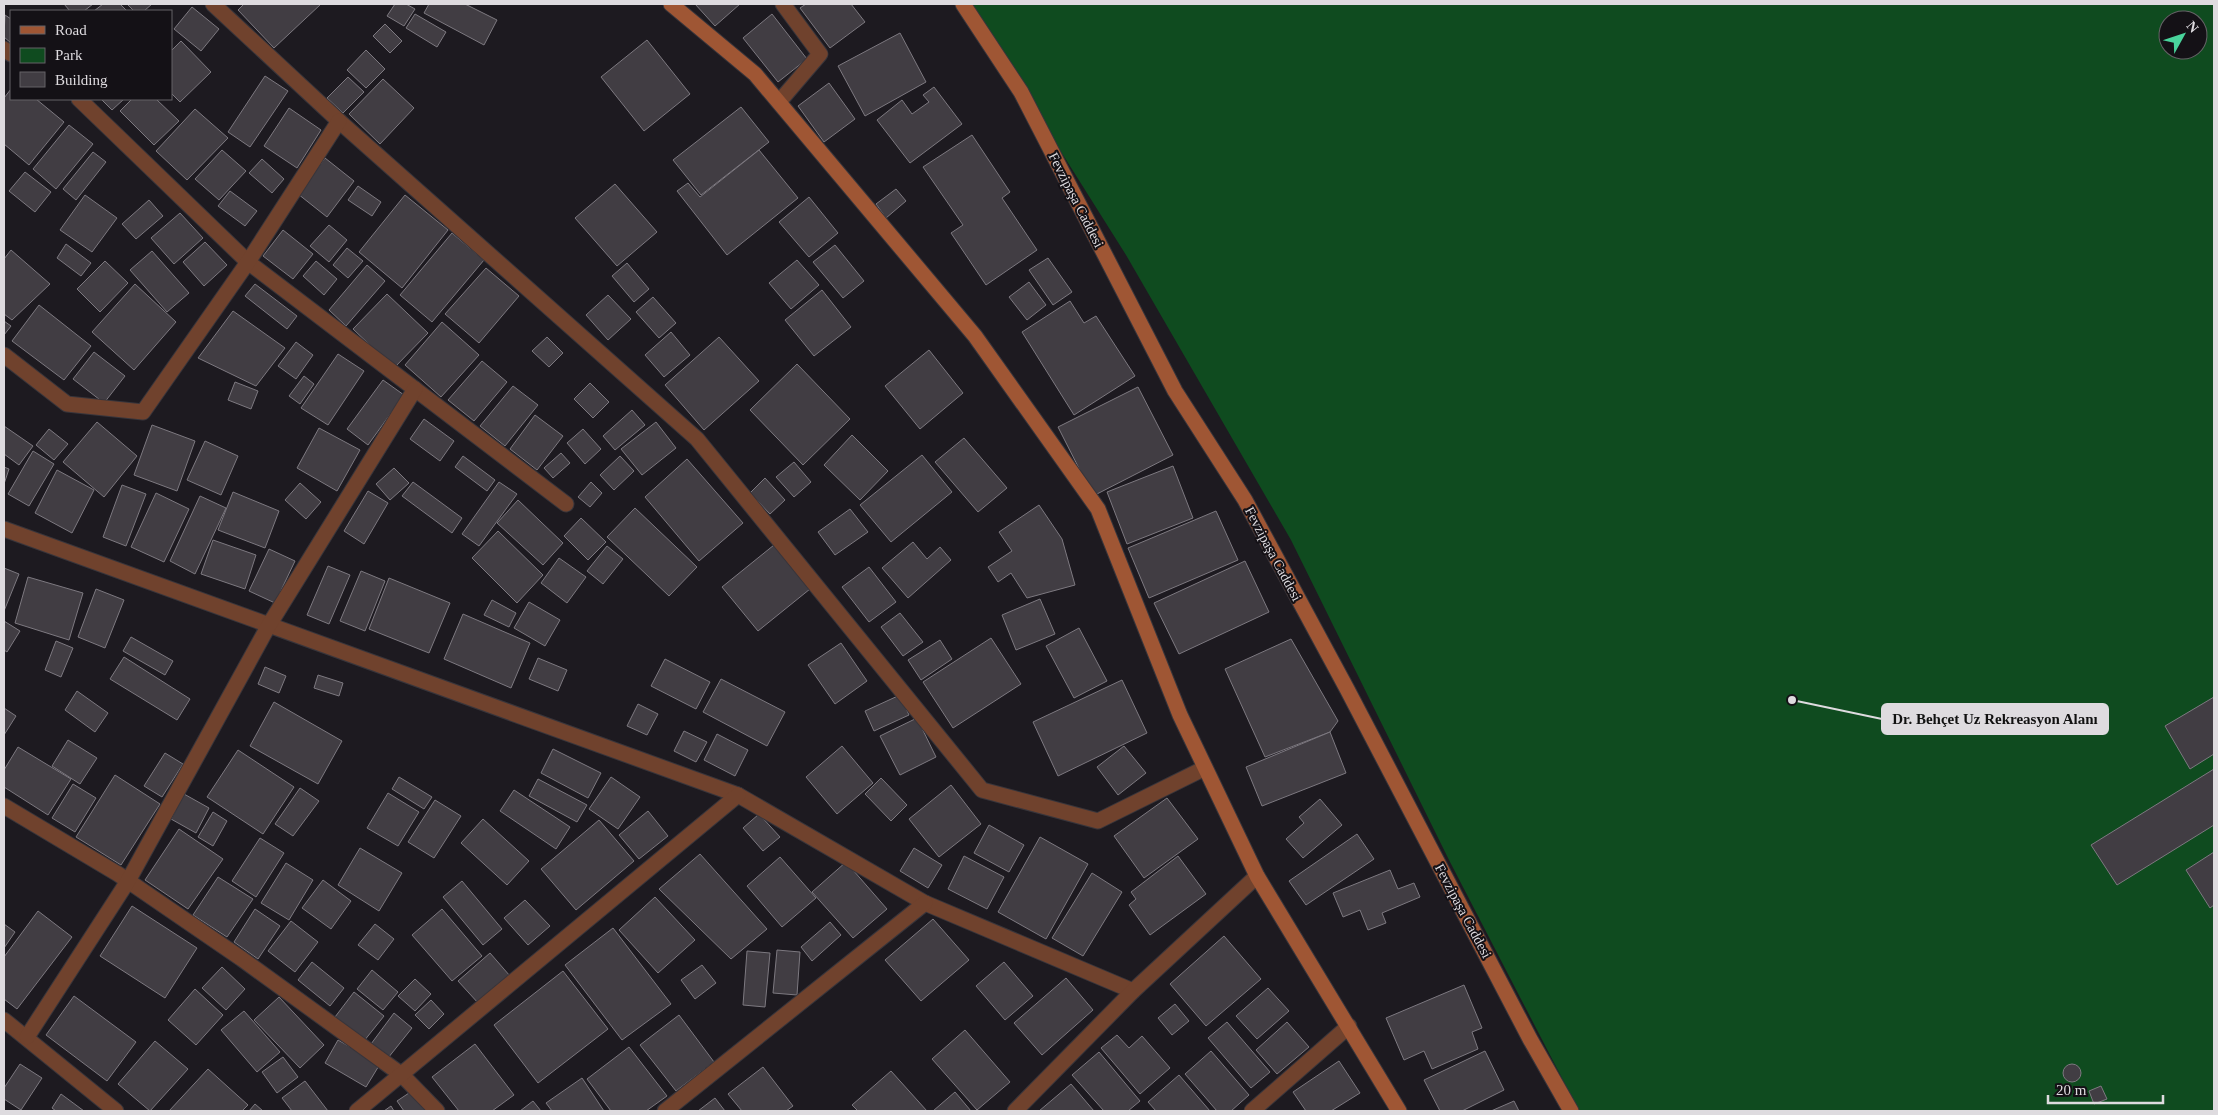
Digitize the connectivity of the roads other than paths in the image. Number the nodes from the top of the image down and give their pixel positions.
1 (213, 4) edge
2 (671, 4) edge
3 (783, 4) edge
4 (963, 4) edge
5 (80, 100) edge
6 (779, 102) junction
7 (338, 122) junction
8 (248, 262) junction
9 (4, 355) edge
10 (415, 389) junction
11 (566, 504) dead end
12 (4, 529) edge
13 (269, 625) junction
14 (1205, 768) junction
15 (738, 795) junction
16 (4, 806) edge
17 (1257, 876) junction
18 (128, 881) junction
19 (925, 903) junction
20 (1132, 991) junction
21 (4, 1020) edge
22 (1348, 1026) junction
23 (27, 1038) junction
24 (402, 1075) junction
25 (116, 1111) edge
26 (357, 1111) edge
27 (436, 1111) edge
28 (665, 1111) edge
29 (1015, 1111) edge
30 (1252, 1111) edge
31 (1399, 1111) edge
32 (1572, 1111) edge

1 - 7 street
2 - 6 street
3 - 6 street
4 - 32 street, Fevzipaşa Caddesi
5 - 8 street
6 - 14 street
7 - 8 street
7 - 14 street
8 - 9 street
8 - 10 street
10 - 11 street
10 - 13 street
12 - 13 street
13 - 15 street
13 - 18 street
14 - 17 street
15 - 19 street
15 - 24 street
16 - 18 street
17 - 20 street
17 - 22 street
18 - 23 street
18 - 24 street
19 - 20 street
19 - 28 street
20 - 29 street
21 - 23 street
22 - 30 street
22 - 31 street
23 - 25 street
24 - 26 street
24 - 27 street

